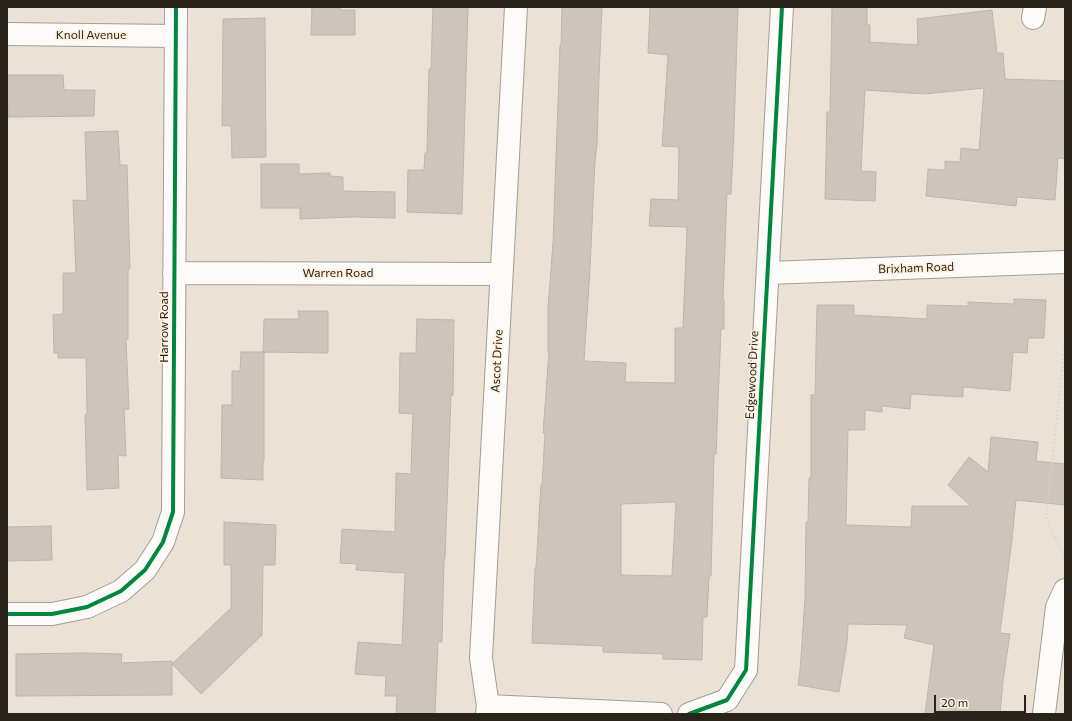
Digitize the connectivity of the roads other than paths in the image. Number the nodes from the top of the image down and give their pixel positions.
1 (176, 7) edge
2 (516, 7) edge
3 (782, 7) edge
4 (7, 34) edge
5 (176, 36) junction
6 (1065, 262) edge
7 (174, 273) junction
8 (768, 273) junction
9 (501, 274) junction
10 (1065, 590) edge
11 (7, 614) edge
12 (487, 710) edge
13 (661, 714) edge
14 (689, 714) edge
15 (1044, 714) edge

1 - 5 street, Harrow Road
2 - 9 street, Ascot Drive
3 - 8 street, Edgewood Drive
4 - 5 street, Knoll Avenue
5 - 7 street, Harrow Road
6 - 8 street, Brixham Road
7 - 9 street, Warren Road
7 - 11 street, Harrow Road
8 - 14 street, Edgewood Drive
9 - 12 street, Ascot Drive
10 - 15 street
12 - 13 street

